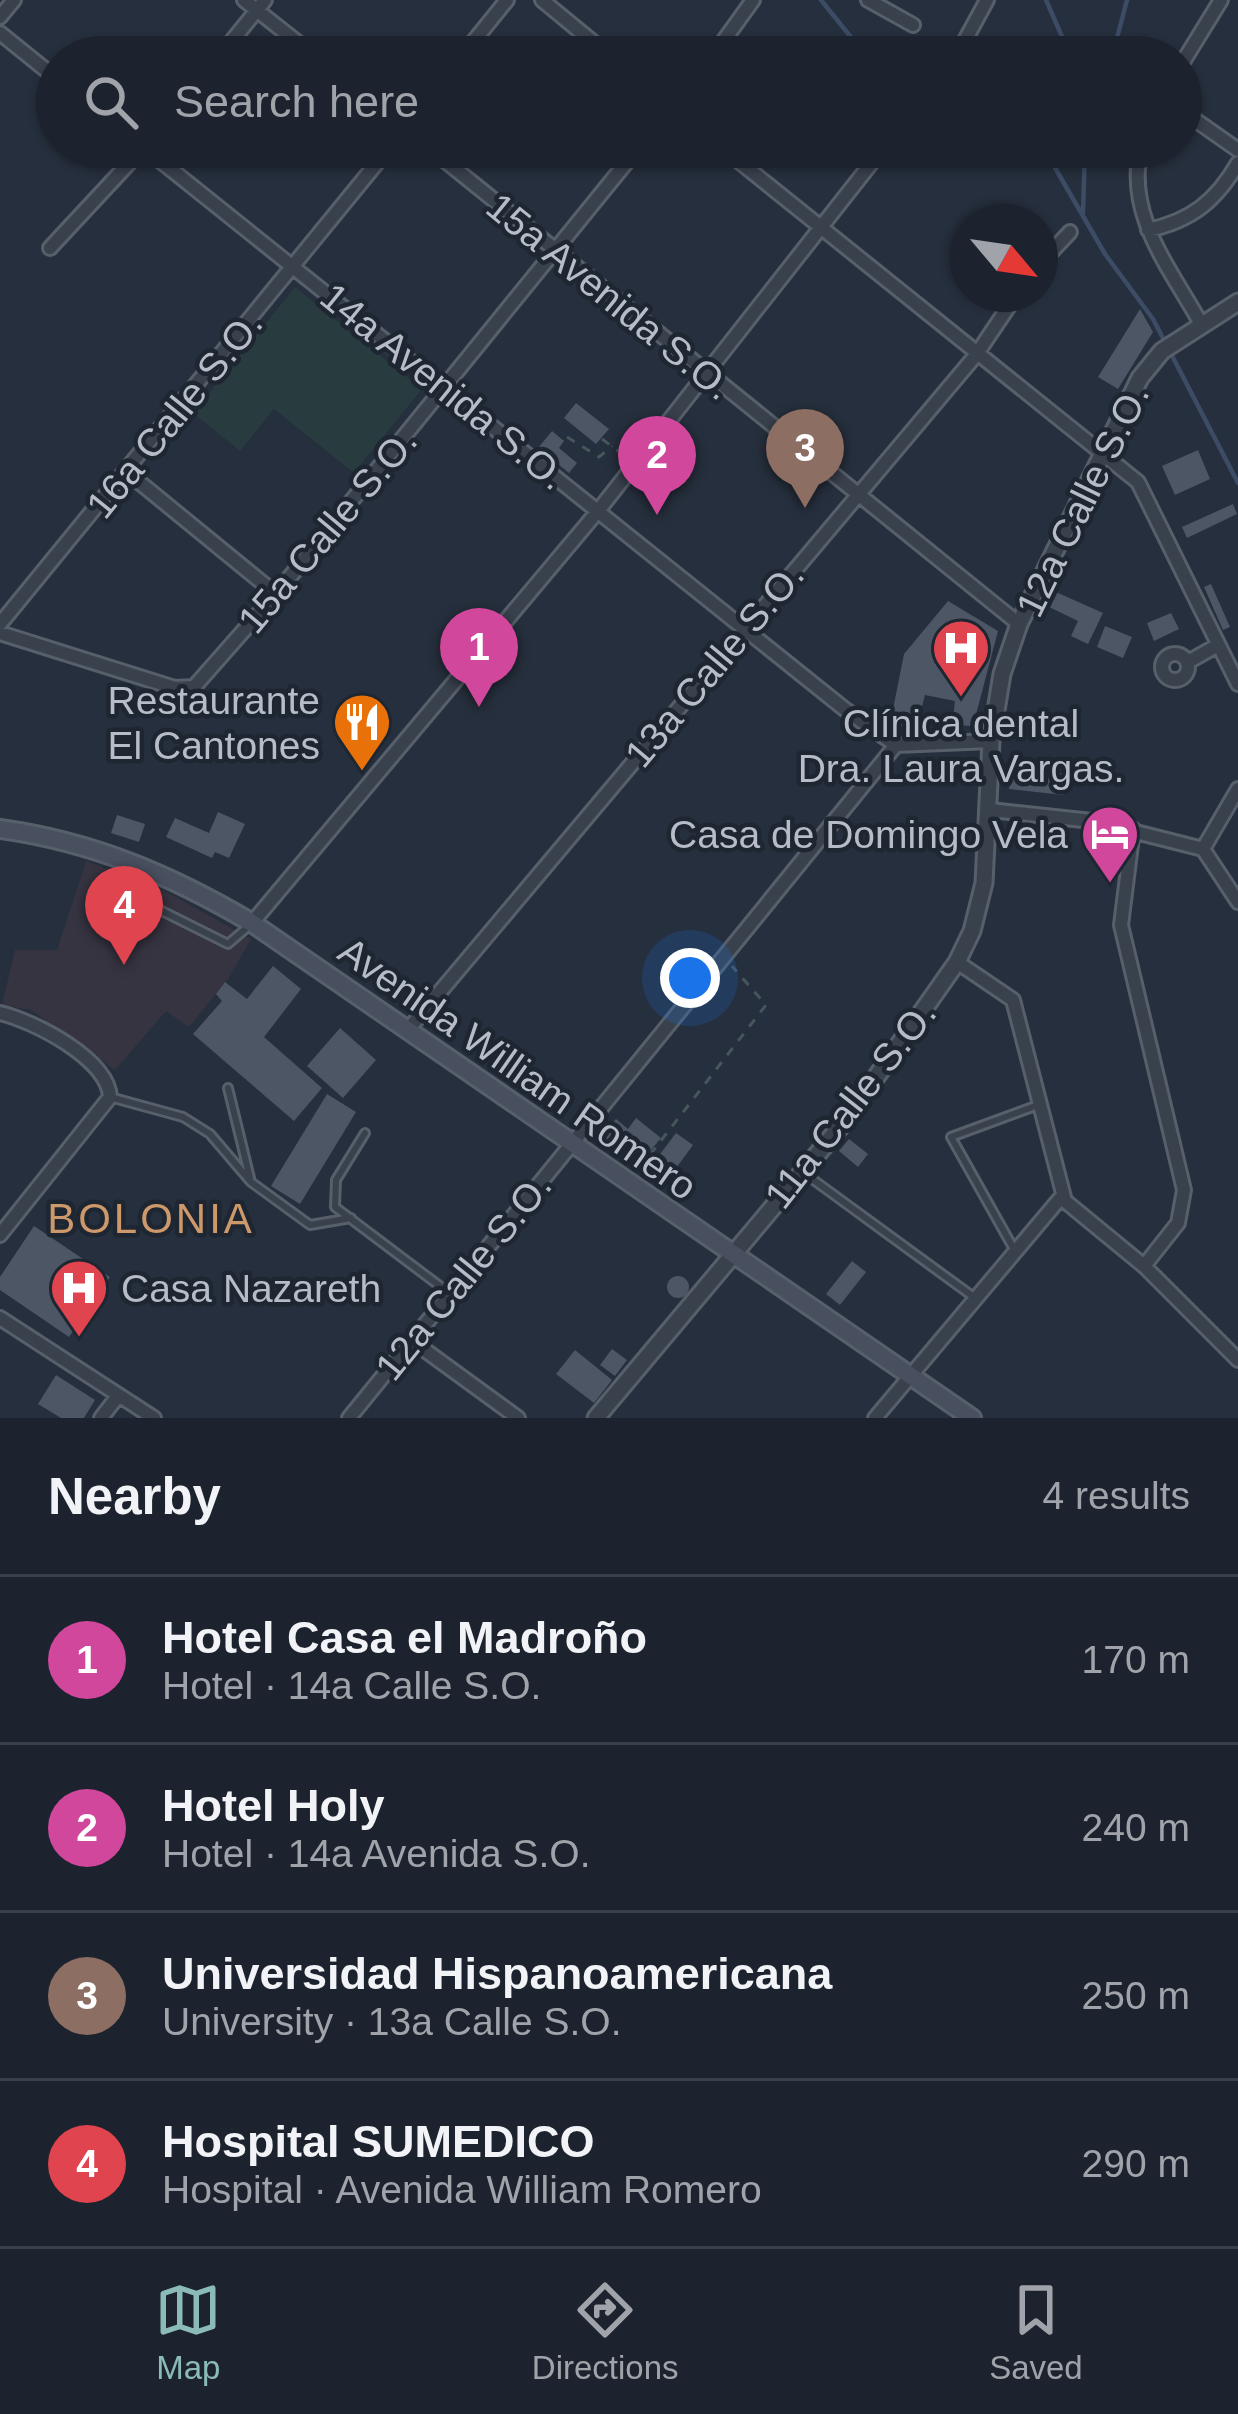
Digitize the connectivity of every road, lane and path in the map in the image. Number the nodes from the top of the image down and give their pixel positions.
1 (14, 0) edge
2 (244, 0) edge
3 (506, 0) edge
4 (542, 0) edge
5 (753, 0) edge
6 (868, 0) edge
7 (986, 0) edge
8 (1221, 0) edge
9 (261, 5) edge
10 (0, 17) edge
11 (913, 25) dead end
12 (0, 33) edge
13 (236, 36) edge
14 (294, 36) edge
15 (478, 36) edge
16 (586, 36) edge
17 (727, 36) edge
18 (967, 36) edge
19 (1199, 36) edge
20 (36, 62) edge
21 (1202, 125) edge
22 (1238, 150) edge
23 (1238, 163) edge
24 (124, 168) edge
25 (170, 168) edge
26 (373, 168) edge
27 (453, 168) edge
28 (622, 168) edge
29 (746, 168) edge
30 (868, 168) edge
31 (1136, 168) edge
32 (821, 230) junction
33 (1148, 230) junction
34 (1070, 232) dead end
35 (1058, 245) edge
36 (50, 248) dead end
37 (554, 251) junction
38 (296, 266) junction
39 (1238, 302) edge
40 (1005, 312) edge
41 (1200, 322) junction
42 (976, 355) junction
43 (707, 376) junction
44 (446, 387) junction
45 (567, 437) dead end
46 (602, 439) dead end
47 (611, 446) junction
48 (1100, 451) junction
49 (636, 464) junction
50 (128, 472) junction
51 (856, 496) junction
52 (598, 511) junction
53 (276, 594) junction
54 (0, 624) edge
55 (1019, 624) junction
56 (741, 631) junction
57 (0, 633) edge
58 (1218, 645) junction
59 (1188, 662) dead end
60 (1238, 684) edge
61 (991, 741) junction
62 (896, 745) junction
63 (1238, 788) edge
64 (990, 810) junction
65 (1133, 829) junction
66 (0, 830) edge
67 (1204, 849) junction
68 (150, 867) junction
69 (1238, 902) edge
70 (252, 922) junction
71 (722, 957) junction
72 (957, 962) junction
73 (0, 1013) edge
74 (406, 1031) junction
75 (228, 1088) dead end
76 (110, 1097) junction
77 (1038, 1106) junction
78 (365, 1133) dead end
79 (568, 1145) junction
80 (801, 1171) junction
81 (251, 1181) junction
82 (626, 1184) junction
83 (1063, 1195) junction
84 (351, 1218) junction
85 (0, 1235) edge
86 (1015, 1251) junction
87 (729, 1254) junction
88 (1144, 1266) junction
89 (452, 1295) junction
90 (975, 1298) junction
91 (0, 1318) edge
92 (412, 1340) junction
93 (1238, 1360) edge
94 (910, 1376) junction
95 (118, 1396) junction
96 (101, 1418) edge
97 (154, 1418) edge
98 (349, 1418) edge
99 (518, 1418) edge
100 (596, 1418) edge
101 (875, 1418) edge
102 (972, 1418) edge

1 - 10 street
2 - 9 street
3 - 15 street
4 - 16 street
5 - 17 street
6 - 11 street
7 - 18 street
8 - 19 street
9 - 13 street
9 - 14 street
12 - 20 street
21 - 22 street
23 - 33 street
24 - 36 street
25 - 38 street, 14a Avenida S.O.
26 - 38 street, 16a Calle S.O.
27 - 37 street, 15a Avenida S.O.
28 - 37 street, 15a Calle S.O.
29 - 32 street
30 - 32 street
31 - 33 street
32 - 42 street
32 - 43 street
33 - 41 street
34 - 35 street
37 - 43 street, 15a Avenida S.O.
37 - 44 street, 15a Calle S.O.
38 - 44 street, 14a Avenida S.O.
38 - 50 street, 16a Calle S.O.
39 - 41 street, 12a Calle S.O.
40 - 42 street, 13a Calle S.O.
41 - 48 street, 12a Calle S.O.
42 - 48 street
42 - 51 street, 13a Calle S.O.
43 - 49 street
43 - 51 street, 15a Avenida S.O.
44 - 52 street, 14a Avenida S.O.
44 - 53 street, 15a Calle S.O.
45 - 47 path
46 - 47 path
47 - 49 path
48 - 55 street, 12a Calle S.O.
48 - 58 street
49 - 52 street
50 - 53 street
50 - 54 street, 16a Calle S.O.
51 - 55 street, 15a Avenida S.O.
51 - 56 street, 13a Calle S.O.
52 - 56 street, 14a Avenida S.O.
52 - 70 street
53 - 57 street, 15a Calle S.O.
55 - 61 street, 12a Calle S.O.
56 - 62 street, 14a Avenida S.O.
56 - 74 street, 13a Calle S.O.
58 - 59 street
58 - 60 street
61 - 62 street
61 - 64 street, 11a Calle S.O.
62 - 71 street, 12a Calle S.O.
63 - 67 street
64 - 65 street
64 - 72 street, 11a Calle S.O.
65 - 67 street
65 - 88 street
66 - 68 main road, Avenida William Romero
67 - 69 street
68 - 70 main road, Avenida William Romero
68 - 70 lane
70 - 74 main road, Avenida William Romero
71 - 79 street, 12a Calle S.O.
71 - 82 path
72 - 77 street
72 - 80 street, 11a Calle S.O.
73 - 76 street
74 - 79 main road, Avenida William Romero
75 - 81 lane
76 - 81 lane
76 - 85 street
77 - 83 street
77 - 86 lane
78 - 84 lane
79 - 82 main road, Avenida William Romero
79 - 89 street, 12a Calle S.O.
80 - 87 street, 11a Calle S.O.
80 - 90 lane
81 - 84 lane
82 - 87 main road, Avenida William Romero
83 - 86 street
83 - 88 street
84 - 89 lane
86 - 90 street
87 - 94 main road, Avenida William Romero
87 - 100 street, 11a Calle S.O.
88 - 93 street
89 - 92 street, 12a Calle S.O.
90 - 94 street
91 - 95 street
92 - 98 street, 12a Calle S.O.
92 - 99 street
94 - 101 street
94 - 102 main road, Avenida William Romero
95 - 96 street
95 - 97 street

